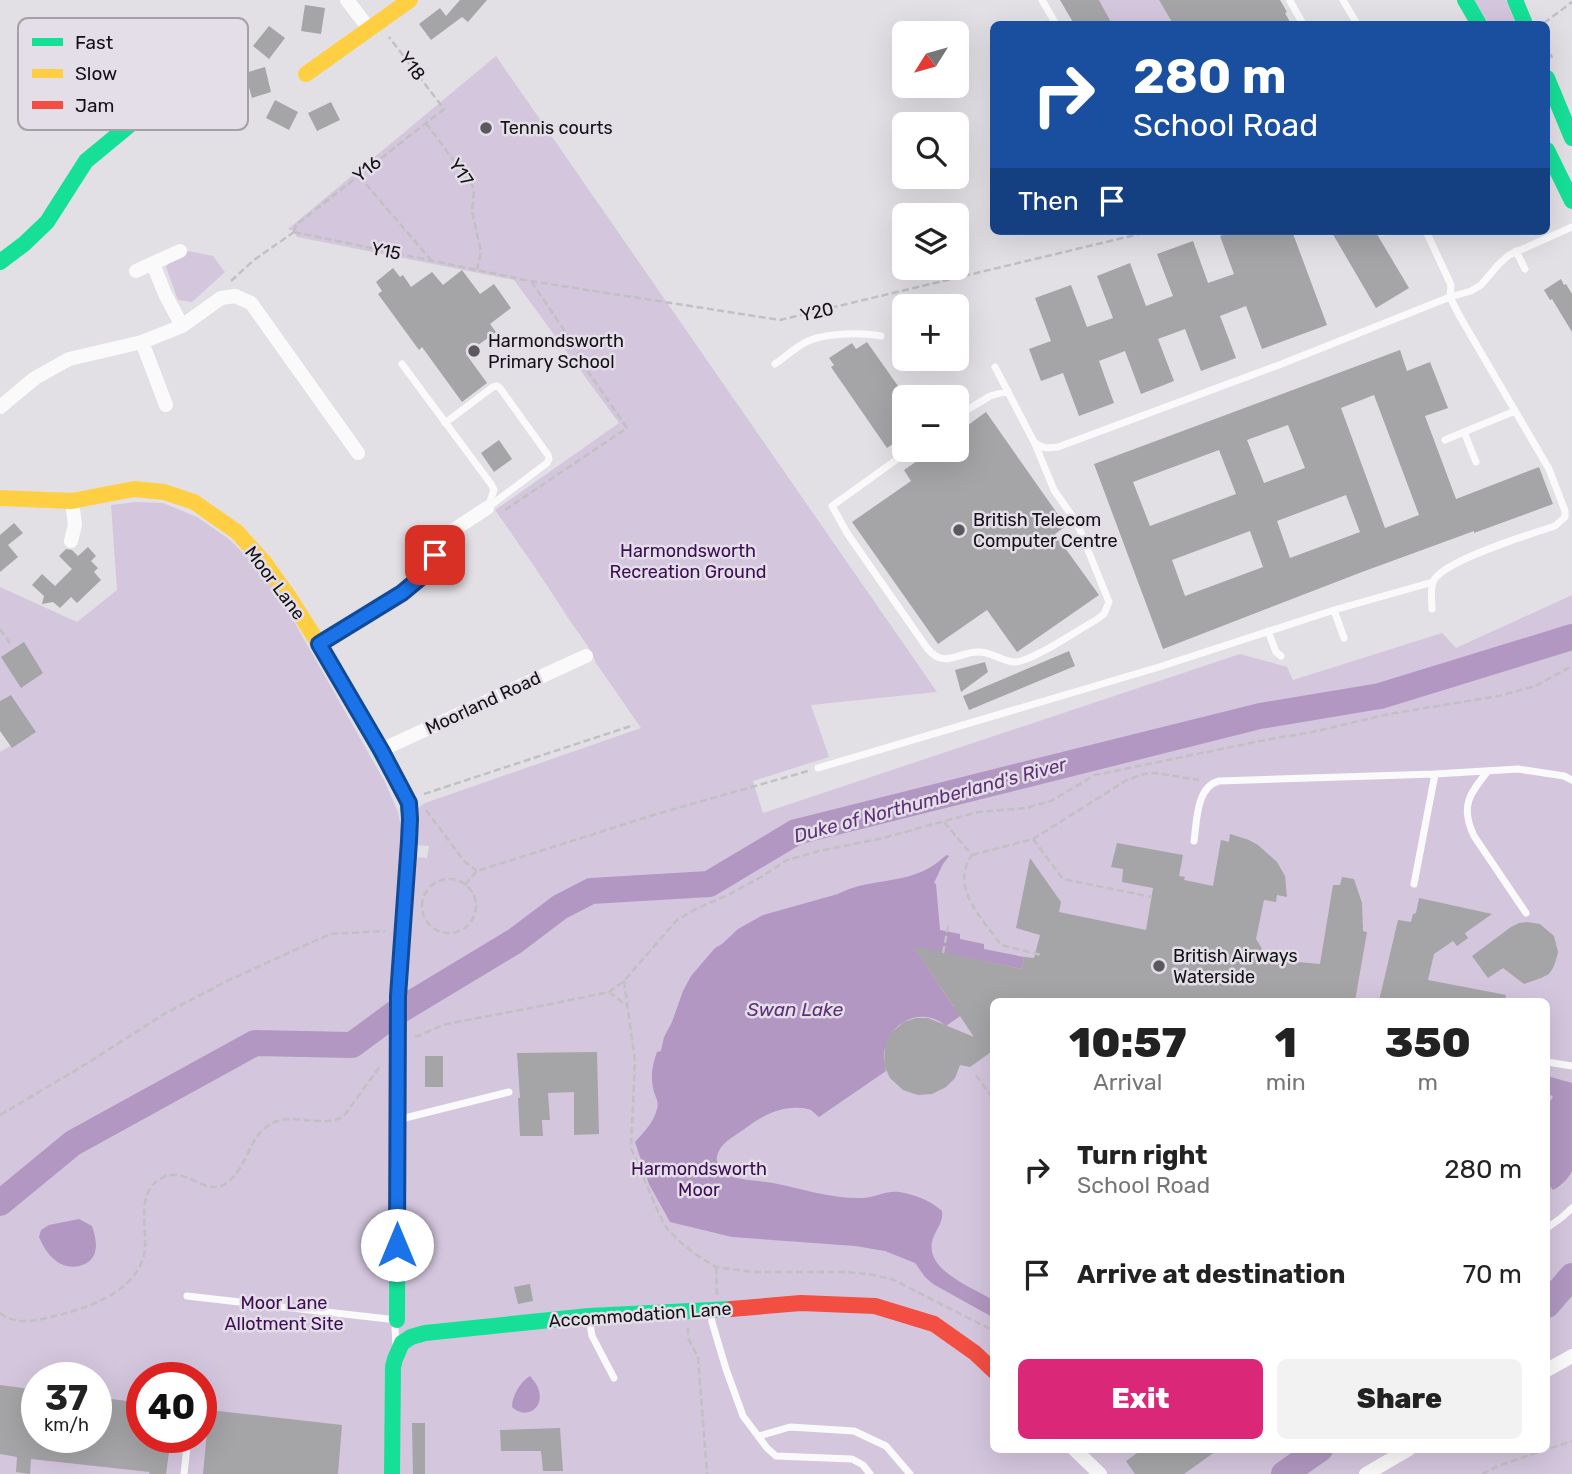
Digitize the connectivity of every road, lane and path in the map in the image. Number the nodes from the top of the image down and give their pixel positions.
1 (347, 0) edge
2 (410, 0) edge
3 (1042, 0) edge
4 (1343, 0) edge
5 (1465, 0) edge
6 (1515, 0) edge
7 (1290, 1) edge
8 (1572, 2) edge
9 (1054, 21) edge
10 (1301, 21) edge
11 (1355, 21) edge
12 (1477, 21) edge
13 (1524, 21) edge
14 (1545, 21) edge
15 (374, 26) junction
16 (306, 74) dead end
17 (1550, 85) edge
18 (444, 109) joint
19 (426, 123) junction
20 (124, 130) edge
21 (1572, 138) edge
22 (1550, 156) edge
23 (359, 176) junction
24 (1572, 201) edge
25 (1572, 227) edge
26 (294, 232) junction
27 (1135, 235) edge
28 (1428, 235) edge
29 (180, 251) dead end
30 (1516, 251) junction
31 (430, 260) junction
32 (0, 262) edge
33 (153, 264) junction
34 (477, 269) junction
35 (1525, 269) dead end
36 (136, 271) dead end
37 (530, 281) junction
38 (1450, 296) junction
39 (221, 298) junction
40 (182, 326) junction
41 (881, 335) dead end
42 (142, 342) junction
43 (402, 364) dead end
44 (775, 364) dead end
45 (995, 367) dead end
46 (1008, 391) junction
47 (166, 405) dead end
48 (0, 407) edge
49 (969, 409) edge
50 (1515, 411) junction
51 (445, 423) junction
52 (1464, 432) junction
53 (1445, 440) dead end
54 (1034, 442) junction
55 (358, 453) dead end
56 (893, 462) edge
57 (1476, 462) dead end
58 (0, 498) edge
59 (72, 501) junction
60 (488, 508) junction
61 (71, 541) dead end
62 (1433, 582) junction
63 (1334, 610) junction
64 (1432, 610) dead end
65 (0, 629) edge
66 (1268, 631) junction
67 (1344, 638) dead end
68 (319, 644) junction
69 (12, 646) dead end
70 (586, 656) dead end
71 (1281, 656) dead end
72 (1572, 666) edge
73 (634, 725) dead end
74 (381, 750) junction
75 (818, 768) joint
76 (1488, 771) junction
77 (1435, 774) junction
78 (1572, 780) edge
79 (1212, 783) junction
80 (413, 803) junction
81 (944, 822) junction
82 (1033, 839) junction
83 (1194, 841) dead end
84 (972, 855) junction
85 (477, 871) junction
86 (1414, 884) dead end
87 (465, 885) junction
88 (1152, 897) dead end
89 (1526, 913) dead end
90 (949, 922) dead end
91 (402, 933) junction
92 (943, 953) dead end
93 (1041, 955) dead end
94 (624, 981) junction
95 (609, 992) junction
96 (627, 1006) junction
97 (398, 1041) junction
98 (1550, 1062) edge
99 (1572, 1066) edge
100 (976, 1075) dead end
101 (509, 1092) dead end
102 (990, 1094) edge
103 (0, 1115) edge
104 (397, 1119) junction
105 (1572, 1208) edge
106 (1550, 1226) edge
107 (716, 1267) junction
108 (187, 1296) dead end
109 (714, 1306) junction
110 (688, 1311) junction
111 (0, 1313) edge
112 (589, 1317) junction
113 (397, 1320) junction
114 (990, 1329) edge
115 (396, 1352) junction
116 (1572, 1356) edge
117 (990, 1367) edge
118 (1550, 1368) edge
119 (614, 1378) dead end
120 (759, 1436) junction
121 (1572, 1441) edge
122 (1550, 1448) edge
123 (186, 1453) edge
124 (1078, 1453) edge
125 (1402, 1453) edge
126 (1536, 1453) edge
127 (1490, 1471) junction
128 (184, 1474) edge
129 (392, 1474) edge
130 (707, 1474) edge
131 (870, 1474) edge
132 (910, 1474) edge
133 (1100, 1474) edge
134 (1366, 1474) edge
135 (1482, 1474) edge
136 (1495, 1474) edge

1 - 15 street
2 - 15 main road
3 - 9 lane
4 - 11 lane
5 - 12 main road
6 - 13 main road
7 - 10 lane
8 - 14 path
15 - 16 main road
15 - 18 path, Y18
17 - 21 main road
18 - 19 path, Y16
19 - 23 path, Y16
19 - 34 path, Y17
20 - 32 main road
22 - 24 main road
23 - 26 path, Y16
23 - 31 path
25 - 30 lane
26 - 31 path, Y15
26 - 39 path, Y16
27 - 37 path, Y20
28 - 38 lane
29 - 33 street
30 - 35 lane
30 - 38 lane
31 - 34 path, Y15
33 - 36 street
33 - 40 street
34 - 37 path, Y20
37 - 60 path
38 - 50 lane
38 - 54 lane
39 - 40 street
39 - 55 street
40 - 42 street
41 - 44 lane
42 - 47 street
42 - 48 street
43 - 51 lane
45 - 46 lane
46 - 49 lane
46 - 54 lane
50 - 52 lane
50 - 62 lane
51 - 60 lane
51 - 60 lane
52 - 53 lane
52 - 57 lane
54 - 56 lane
58 - 59 main road, Moor Lane
59 - 61 street
59 - 68 main road, Moor Lane
60 - 68 street
62 - 63 lane
62 - 64 lane
63 - 66 lane
63 - 67 lane
65 - 69 path
66 - 71 lane
66 - 75 lane
68 - 74 main road, Moor Lane
70 - 74 street, Moorland Road
72 - 81 path
73 - 80 path
74 - 80 main road, Moor Lane
75 - 85 path
76 - 77 lane
76 - 78 lane
76 - 89 lane
77 - 79 lane
77 - 86 lane
79 - 82 path
79 - 83 lane
80 - 85 path
80 - 91 main road, Moor Lane
81 - 84 path
81 - 94 path
82 - 84 path
82 - 88 path
84 - 93 path
85 - 87 path
87 - 87 path
90 - 92 path
91 - 97 main road, Moor Lane
91 - 103 path
94 - 95 path
94 - 96 path
95 - 96 path
95 - 97 path
96 - 107 path
97 - 104 main road, Moor Lane
97 - 111 path
98 - 99 lane
100 - 102 path
101 - 104 lane
104 - 113 main road, Moor Lane
105 - 106 lane
107 - 109 path
107 - 114 path
108 - 113 lane
109 - 110 main road, Accommodation Lane
109 - 117 main road, Accommodation Lane
109 - 120 lane
110 - 112 main road, Accommodation Lane
110 - 130 path
112 - 115 main road, Accommodation Lane
112 - 119 lane
113 - 115 lane
115 - 129 main road
116 - 118 street
120 - 131 lane
120 - 132 lane
121 - 122 path
123 - 128 lane
124 - 133 street
125 - 134 street
126 - 127 path
127 - 135 path
127 - 136 path

